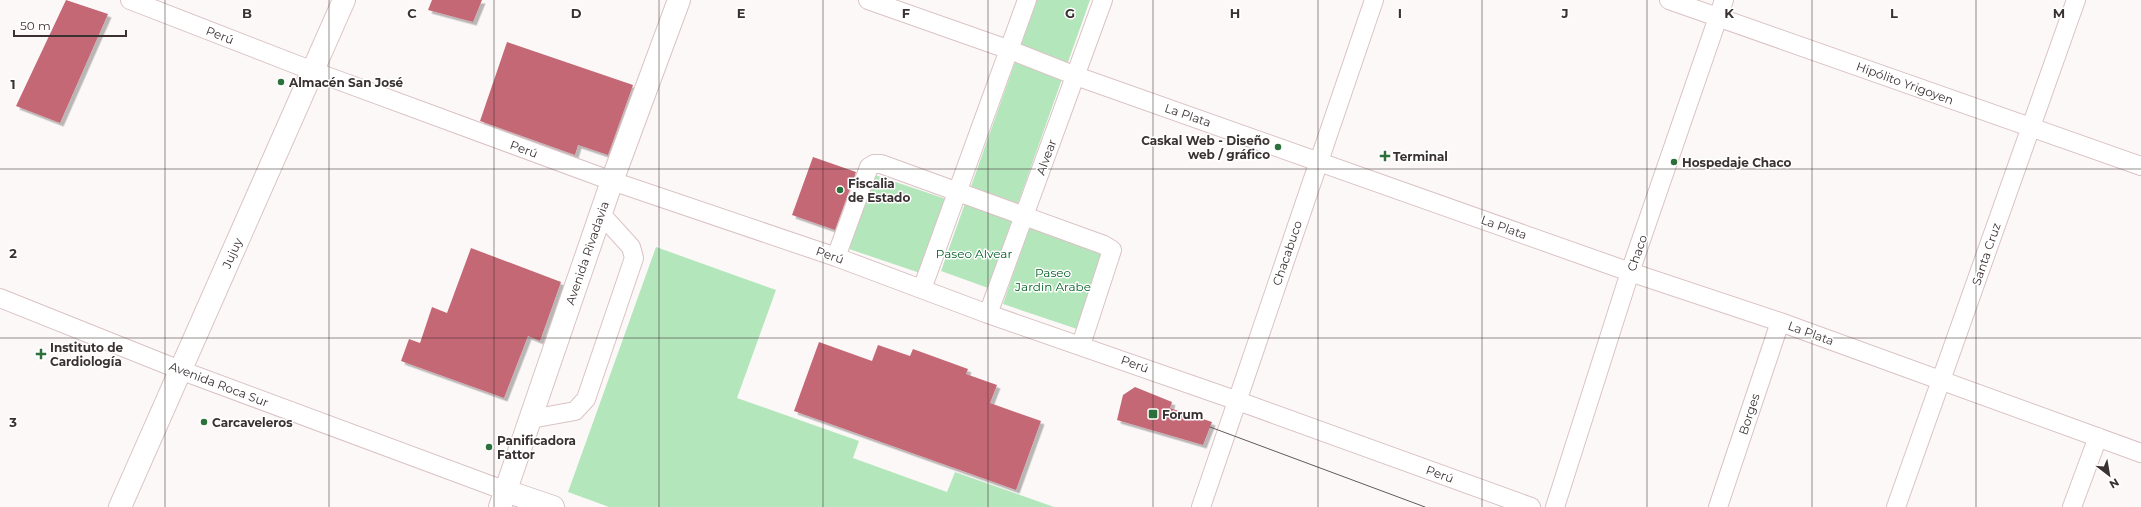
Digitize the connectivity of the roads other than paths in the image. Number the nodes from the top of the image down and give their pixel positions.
1 (130, 0) edge
2 (344, 0) edge
3 (679, 0) edge
4 (868, 0) edge
5 (1027, 0) edge
6 (1103, 0) edge
7 (1374, 0) edge
8 (1669, 0) edge
9 (2076, 0) edge
10 (1721, 8) edge
11 (1010, 50) junction
12 (313, 71) junction
13 (1076, 76) junction
14 (2031, 128) junction
15 (1318, 161) junction
16 (2141, 166) edge
17 (612, 181) junction
18 (958, 193) junction
19 (601, 214) junction
20 (1024, 217) junction
21 (836, 258) junction
22 (1630, 272) junction
23 (922, 290) junction
24 (0, 298) edge
25 (988, 314) junction
26 (1780, 322) junction
27 (1081, 345) junction
28 (180, 370) junction
29 (1942, 381) junction
30 (1238, 401) junction
31 (530, 419) junction
32 (2098, 437) junction
33 (2141, 453) edge
34 (503, 499) edge
35 (120, 507) edge
36 (553, 507) edge
37 (1201, 507) edge
38 (1531, 507) edge
39 (1555, 507) edge
40 (1718, 507) edge
41 (1896, 507) edge
42 (2072, 507) edge

1 - 12 street, Perú
2 - 12 main road, Jujuy
3 - 17 main road, Avenida Rivadavia
4 - 11 street, La Plata
5 - 11 street
6 - 13 street, Alvear
7 - 15 street, Chacabuco
8 - 10 street, Hipólito Yrigoyen
9 - 14 street, Santa Cruz
10 - 14 street, Hipólito Yrigoyen
10 - 22 street, Chaco
11 - 13 street, La Plata
11 - 18 street
12 - 17 street, Perú
12 - 28 main road, Jujuy
13 - 15 street, La Plata
13 - 20 street, Alvear
14 - 16 street, Hipólito Yrigoyen
14 - 29 street, Santa Cruz
15 - 22 street, La Plata
15 - 30 street, Chacabuco
17 - 19 main road, Avenida Rivadavia
17 - 21 street, Perú
18 - 20 street
18 - 21 street
18 - 23 street
19 - 31 main road, Avenida Rivadavia
19 - 31 street
20 - 25 street, Alvear
20 - 27 street
21 - 23 street, Perú
22 - 26 street, La Plata
22 - 39 street, Chaco
23 - 25 street, Perú
24 - 28 street, Avenida Roca Sur
25 - 27 street, Perú
26 - 29 street, La Plata
26 - 40 street, Borges
27 - 30 street, Perú
28 - 34 street, Avenida Roca Sur
28 - 35 main road, Jujuy
29 - 32 street, La Plata
29 - 41 street, Santa Cruz
30 - 37 street, Chacabuco
30 - 38 street, Perú
31 - 34 main road, Avenida Rivadavia
32 - 33 street, La Plata
32 - 42 street
34 - 36 main road, Avenida Roca Sur

